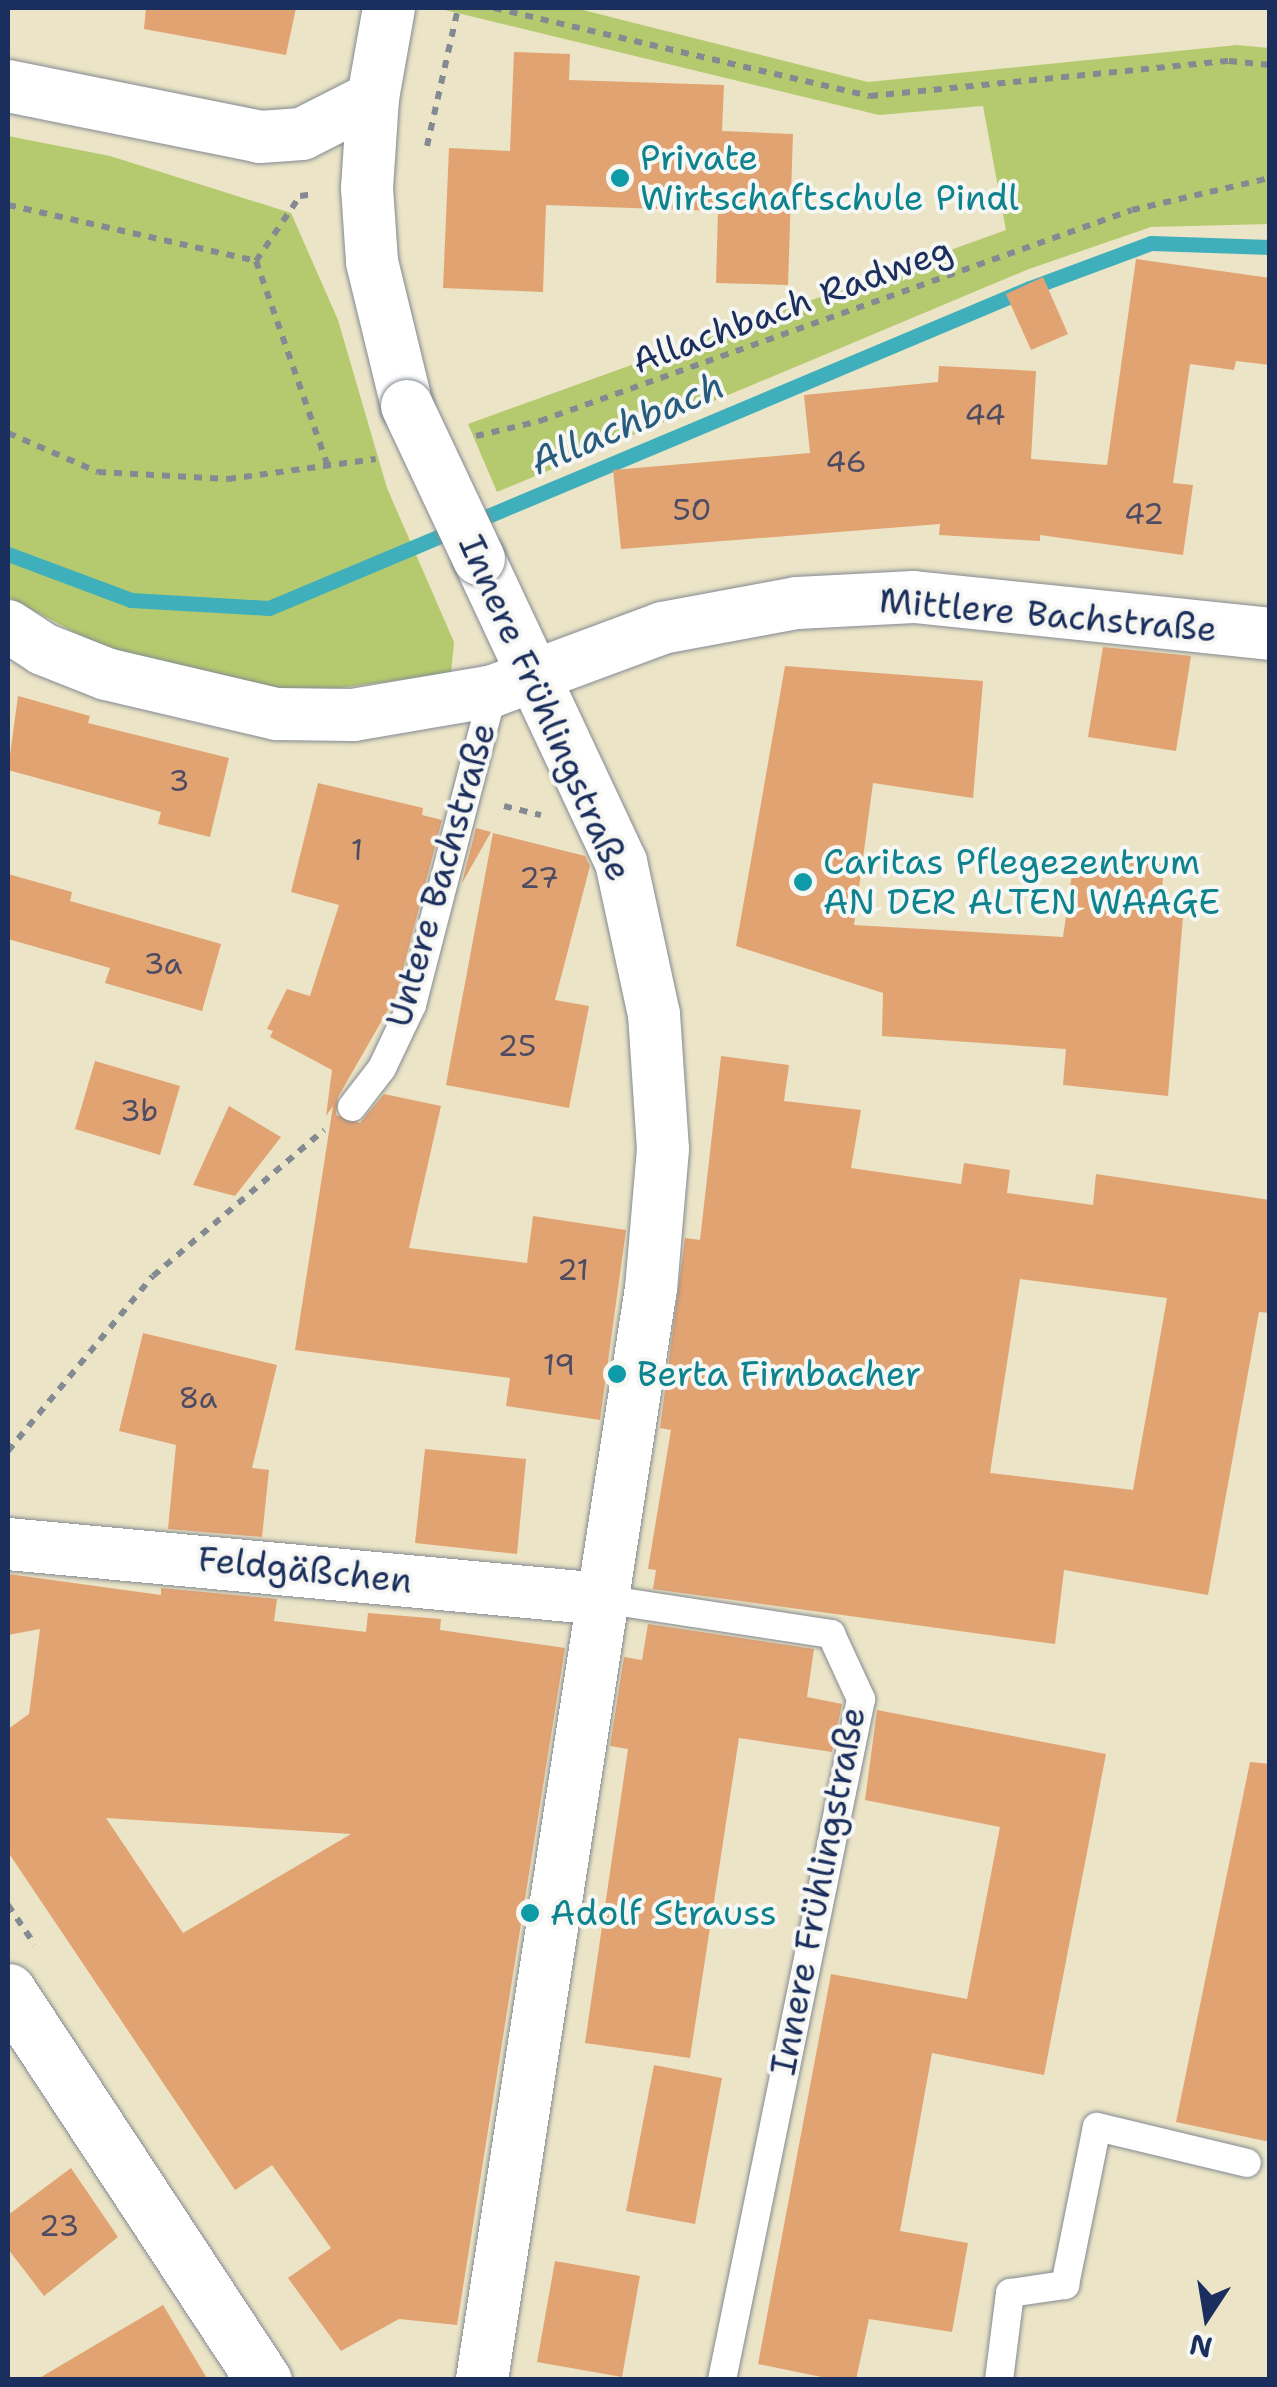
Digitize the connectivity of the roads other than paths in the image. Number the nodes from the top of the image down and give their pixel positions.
1 (390, 8) edge
2 (8, 86) edge
3 (372, 98) junction
4 (8, 626) edge
5 (1270, 634) edge
6 (515, 682) junction
7 (352, 1108) road end
8 (8, 1544) edge
9 (602, 1599) junction
10 (8, 1991) edge
11 (1247, 2163) dead end
12 (264, 2380) edge
13 (482, 2380) edge
14 (722, 2380) edge
15 (999, 2380) edge

1 - 3 street, Innere Frühlingstraße
2 - 3 street
3 - 6 street, Innere Frühlingstraße, bridge
4 - 6 street, Untere Bachstraße
5 - 6 street, Mittlere Bachstraße
6 - 7 lane, Untere Bachstraße
6 - 9 street, Innere Frühlingstraße
8 - 9 street, Feldgäßchen
9 - 13 street, Innere Frühlingstraße
9 - 14 lane, Innere Frühlingstraße
10 - 12 main road
11 - 15 lane

